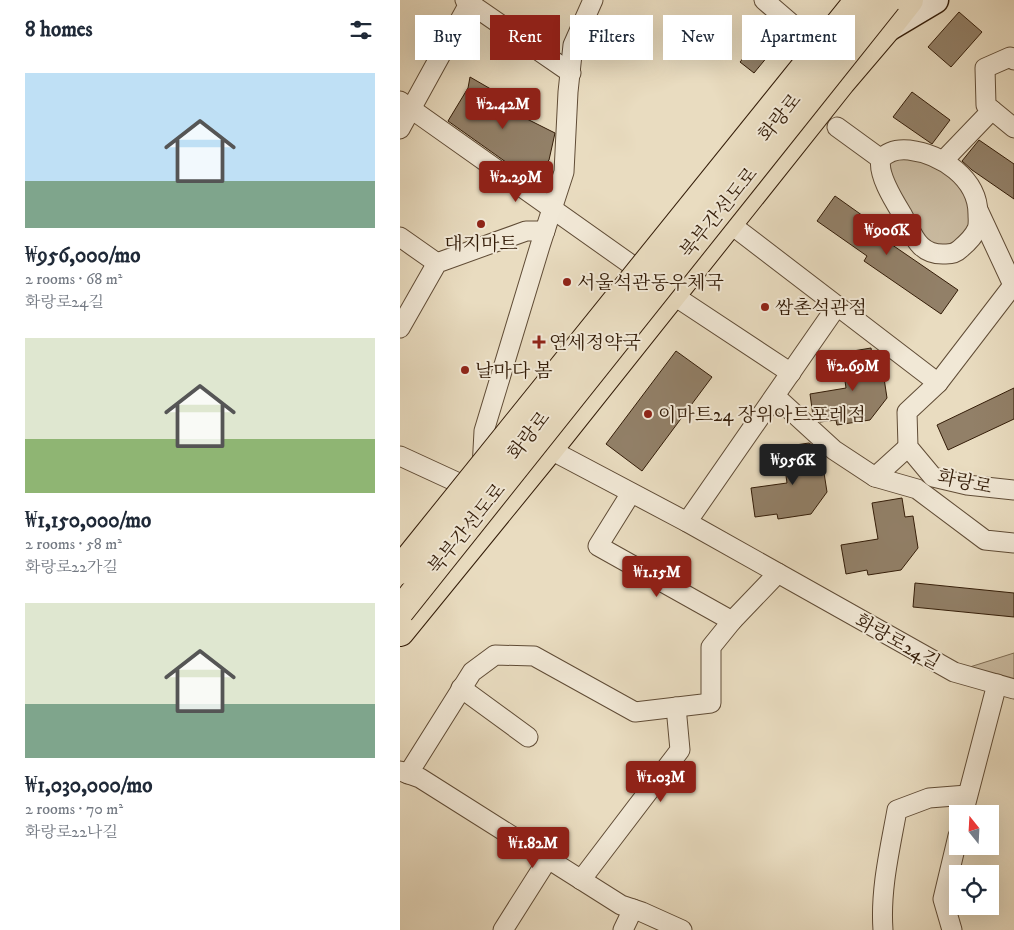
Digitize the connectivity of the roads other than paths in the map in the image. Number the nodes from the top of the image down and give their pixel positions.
1 (593, 0) edge
2 (764, 0) edge
3 (859, 0) edge
4 (873, 0) edge
5 (887, 0) edge
6 (909, 0) edge
7 (935, 0) edge
8 (469, 1) edge
9 (781, 15) edge
10 (855, 22) edge
11 (879, 37) junction
12 (855, 45) edge
13 (1014, 58) edge
14 (837, 60) edge
15 (570, 73) junction
16 (831, 74) junction
17 (405, 105) edge
18 (992, 110) junction
19 (837, 127) dead end
20 (1014, 128) edge
21 (400, 129) edge
22 (881, 159) junction
23 (943, 161) junction
24 (553, 208) junction
25 (978, 211) junction
26 (729, 223) junction
27 (545, 231) junction
28 (400, 237) edge
29 (437, 262) junction
30 (651, 278) junction
31 (1012, 290) edge
32 (672, 295) junction
33 (837, 306) junction
34 (403, 318) edge
35 (791, 373) junction
36 (938, 383) junction
37 (775, 396) junction
38 (908, 448) junction
39 (549, 449) junction
40 (400, 456) edge
41 (874, 477) junction
42 (1014, 490) edge
43 (631, 493) junction
44 (481, 494) junction
45 (687, 522) junction
46 (1014, 543) edge
47 (400, 570) edge
48 (778, 573) junction
49 (400, 594) edge
50 (400, 611) edge
51 (732, 622) junction
52 (400, 632) edge
53 (1006, 686) edge
54 (461, 688) junction
55 (676, 707) junction
56 (528, 737) dead end
57 (404, 772) edge
58 (965, 805) edge
59 (953, 855) edge
60 (548, 859) junction
61 (581, 880) junction
62 (633, 909) junction
63 (503, 930) edge
64 (623, 930) edge
65 (682, 930) edge
66 (883, 930) edge
67 (952, 930) edge

1 - 15 street, 화랑로
2 - 9 street
3 - 47 main road, 북부간선도로, bridge
4 - 10 main road, 화랑로
5 - 50 main road, 북부간선도로, bridge
6 - 11 main road, 화랑로
7 - 11 street
8 - 15 street
8 - 17 street
11 - 12 street
11 - 16 main road, 화랑로
13 - 18 street
14 - 16 main road, 화랑로
15 - 24 street, 화랑로
16 - 26 main road, 화랑로
16 - 30 main road, 화랑로
17 - 21 street
17 - 24 street
18 - 20 street
18 - 23 street
19 - 22 street
22 - 23 street
22 - 25 street
23 - 25 street
24 - 27 street, 화랑로
24 - 30 street
25 - 31 street
26 - 32 main road, 화랑로
26 - 33 street
27 - 29 street
27 - 44 street, 화랑로
28 - 29 street
29 - 34 street
30 - 44 main road, 화랑로
31 - 36 street
32 - 35 street
32 - 39 main road, 화랑로
33 - 35 street
33 - 36 street
35 - 37 street
36 - 38 street
37 - 41 street
37 - 45 street
38 - 41 street
38 - 42 street, 화랑로
39 - 43 street, 화랑로24길
39 - 52 main road, 화랑로
40 - 44 street
41 - 46 street
43 - 45 street, 화랑로24길
43 - 51 street
44 - 49 main road, 화랑로
45 - 48 street, 화랑로24길
48 - 51 street
48 - 53 street, 화랑로24길
51 - 55 street
53 - 58 street, 화랑로24길
54 - 55 street
54 - 56 street
54 - 57 street
55 - 61 street
57 - 60 street
58 - 66 street
59 - 67 street
60 - 61 street
60 - 63 street
61 - 62 street
62 - 64 street
62 - 65 street

